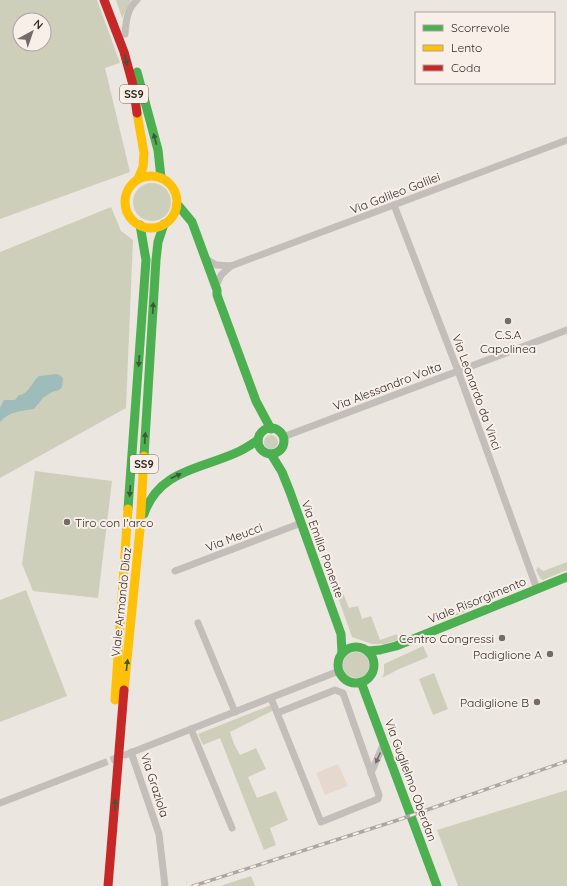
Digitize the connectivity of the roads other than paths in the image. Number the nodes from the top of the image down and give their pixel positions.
1 (104, 0) edge
2 (111, 0) edge
3 (137, 0) edge
4 (108, 10) junction
5 (125, 34) junction
6 (567, 140) edge
7 (161, 178) junction
8 (138, 179) junction
9 (177, 204) junction
10 (394, 205) junction
11 (174, 223) junction
12 (140, 225) junction
13 (206, 259) junction
14 (231, 266) junction
15 (216, 291) junction
16 (567, 330) edge
17 (458, 371) junction
18 (256, 401) junction
19 (271, 429) junction
20 (283, 437) junction
21 (260, 441) junction
22 (275, 453) junction
23 (301, 523) junction
24 (140, 529) junction
25 (175, 571) dead end
26 (567, 577) edge
27 (537, 588) junction
28 (198, 623) dead end
29 (341, 634) junction
30 (396, 646) junction
31 (353, 647) junction
32 (368, 651) junction
33 (342, 653) junction
34 (374, 664) junction
35 (339, 671) junction
36 (361, 682) junction
37 (270, 698) junction
38 (119, 704) junction
39 (235, 712) junction
40 (277, 713) junction
41 (191, 729) junction
42 (384, 743) junction
43 (101, 764) tunnel mouth
44 (371, 773) junction
45 (0, 803) edge
46 (232, 828) dead end
47 (101, 886) edge
48 (108, 886) edge
49 (165, 886) edge
50 (437, 886) edge

1 - 4 main road, SS9
2 - 4 street
2 - 5 main road, SS9
3 - 5 street
4 -> 8 main road, SS9
7 -> 5 main road, SS9
6 - 10 street, Via Galileo Galilei
7 - 8 main road
7 - 9 main road
8 - 12 main road, SS9
9 - 11 main road, SS9
9 - 13 main road
10 - 14 street, Via Galileo Galilei
10 - 17 street, Via Leonardo da Vinci
11 - 12 main road
11 - 15 main road
24 -> 11 main road, Viale Armando Diaz / SS9
12 -> 38 main road, Viale Armando Diaz / SS9
13 - 14 street
13 - 15 main road
14 - 15 street, Via Galileo Galilei
15 - 18 main road
16 - 17 street, Via Alessandro Volta
17 - 20 street, Via Alessandro Volta
17 - 27 street, Via Leonardo da Vinci
18 - 19 main road
18 - 21 main road
19 - 20 main road
19 - 21 main road
20 - 22 main road
21 - 22 main road
24 -> 21 main road
22 - 23 main road, Via Emilia Ponente
23 - 25 street, Via Meucci
23 - 29 main road, Via Emilia Ponente
38 -> 24 main road, Viale Armando Diaz / SS9
26 - 27 main road, Viale Risorgimento
27 - 30 main road, Viale Risorgimento
28 - 39 street
29 - 31 main road, Via Emilia Ponente
29 - 33 main road, Via Emilia Ponente
30 - 32 main road, Viale Risorgimento
30 - 34 main road, Viale Risorgimento
31 - 32 main road
31 - 33 main road
32 - 34 main road
33 - 35 main road
34 - 36 main road
35 - 36 main road
35 - 37 street, Via Graziola
36 - 42 main road, Via Guglielmo Oberdan
37 - 39 street, Via Graziola
37 - 40 street
38 - 47 main road, Viale Armando Diaz
48 -> 38 main road, Viale Armando Diaz
39 - 41 street, Via Graziola
40 - 44 street
40 - 44 street
41 - 46 street
41 - 49 street, Via Graziola
42 -> 44 street
42 - 50 main road, Via Guglielmo Oberdan
43 - 45 street

